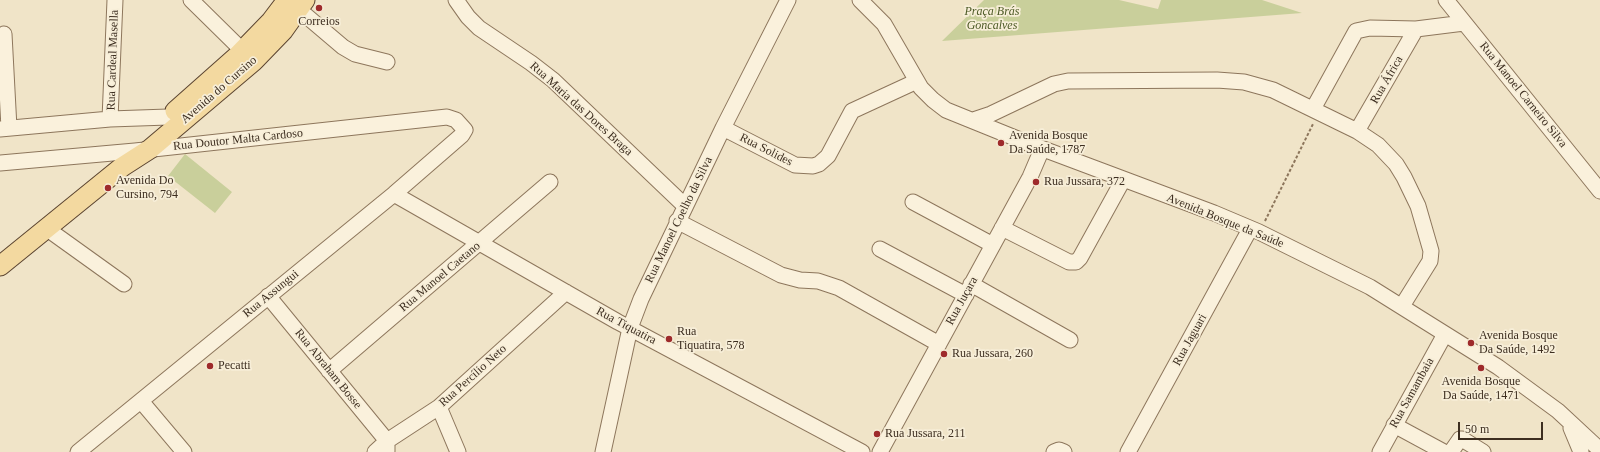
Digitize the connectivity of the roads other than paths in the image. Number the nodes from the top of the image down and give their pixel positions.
1 (115, 0) edge
2 (191, 0) edge
3 (456, 0) edge
4 (788, 0) edge
5 (860, 0) edge
6 (1446, 0) edge
7 (295, 2) edge
8 (1464, 23) junction
9 (1416, 29) junction
10 (4, 34) dead end
11 (249, 56) junction
12 (388, 62) dead end
13 (917, 81) junction
14 (1316, 111) junction
15 (176, 118) junction
16 (110, 119) junction
17 (973, 120) junction
18 (723, 128) junction
19 (5, 129) edge
20 (1357, 131) junction
21 (462, 135) joint
22 (1042, 149) junction
23 (142, 150) junction
24 (0, 163) edge
25 (1123, 180) junction
26 (550, 182) dead end
27 (1600, 191) edge
28 (394, 194) junction
29 (913, 202) dead end
30 (685, 206) junction
31 (677, 221) junction
32 (46, 228) junction
33 (1002, 228) junction
34 (1252, 232) junction
35 (480, 244) junction
36 (993, 245) junction
37 (880, 249) dead end
38 (0, 266) edge
39 (124, 284) dead end
40 (969, 290) junction
41 (566, 292) junction
42 (268, 296) junction
43 (1402, 306) junction
44 (630, 328) junction
45 (1445, 334) junction
46 (1070, 340) dead end
47 (939, 344) junction
48 (329, 371) junction
49 (141, 400) junction
50 (439, 407) junction
51 (1394, 425) junction
52 (387, 446) edge
53 (1590, 449) edge
54 (78, 452) edge
55 (184, 452) edge
56 (375, 452) edge
57 (458, 452) edge
58 (603, 452) edge
59 (862, 452) edge
60 (880, 452) edge
61 (1054, 452) edge
62 (1064, 452) edge
63 (1128, 452) edge
64 (1380, 452) edge
65 (1444, 452) edge
66 (1451, 452) edge
67 (1483, 452) edge

1 - 16 street, Rua Cardeal Masella
2 - 11 street
3 - 30 street, Rua Maria das Dores Braga
4 - 18 street, Rua Manoel Coelho da Silva
5 - 13 street, Avenida Bosque da Saúde
6 - 8 street, Rua Manoel Carneiro Silva
7 - 11 main road, Avenida do Cursino
7 - 12 street
8 - 9 street
8 - 27 street, Rua Manoel Carneiro Silva
9 - 14 street
9 - 20 street, Rua África
10 - 19 street
11 - 15 main road, Avenida do Cursino
13 - 17 street, Avenida Bosque da Saúde
13 - 18 street, Rua Solides
14 - 17 street
14 - 20 street
15 - 16 street
15 - 23 main road, Avenida do Cursino
16 - 19 street
17 - 22 street, Avenida Bosque da Saúde
18 - 30 street, Rua Manoel Coelho da Silva
20 - 43 street
21 - 23 street, Rua Doutor Malta Cardoso
21 - 28 street, Rua Assungui
22 - 25 street, Avenida Bosque da Saúde
22 - 33 street, Rua Juçara
23 - 24 street, Rua Doutor Malta Cardoso
23 - 32 main road, Avenida do Cursino
25 - 33 street
25 - 34 street, Avenida Bosque da Saúde
26 - 35 street, Rua Manoel Caetano
28 - 35 street, Rua Tiquatira
28 - 42 street, Rua Assungui
29 - 36 street
30 - 31 street, Rua Manoel Coelho da Silva
31 - 44 street, Rua Manoel Coelho da Silva
31 - 47 street
32 - 38 main road, Avenida do Cursino
32 - 39 street
33 - 36 street, Rua Juçara
34 - 43 street, Avenida Bosque da Saúde
34 - 63 street, Rua Jaguari
35 - 41 street, Rua Tiquatira
35 - 48 street, Rua Manoel Caetano
36 - 40 street, Rua Juçara
37 - 40 street
40 - 46 street
40 - 47 street, Rua Juçara
41 - 44 street, Rua Tiquatira
41 - 50 street, Rua Percílio Neto
42 - 48 street, Rua Abraham Bosse
42 - 49 street, Rua Assungui
43 - 45 street, Avenida Bosque da Saúde
44 - 58 street, Rua Manoel Coelho da Silva
44 - 59 street, Rua Tiquatira
45 - 51 street, Rua Samambaia
45 - 53 street, Avenida Bosque da Saúde
47 - 60 street, Rua Juçara
48 - 52 street, Rua Abraham Bosse
49 - 54 street, Rua Assungui
49 - 55 street
50 - 52 street, Rua Percílio Neto
50 - 57 street
51 - 64 street, Rua Samambaia
51 - 65 street
52 - 56 street, Rua Percílio Neto
61 - 62 street
66 - 67 street

